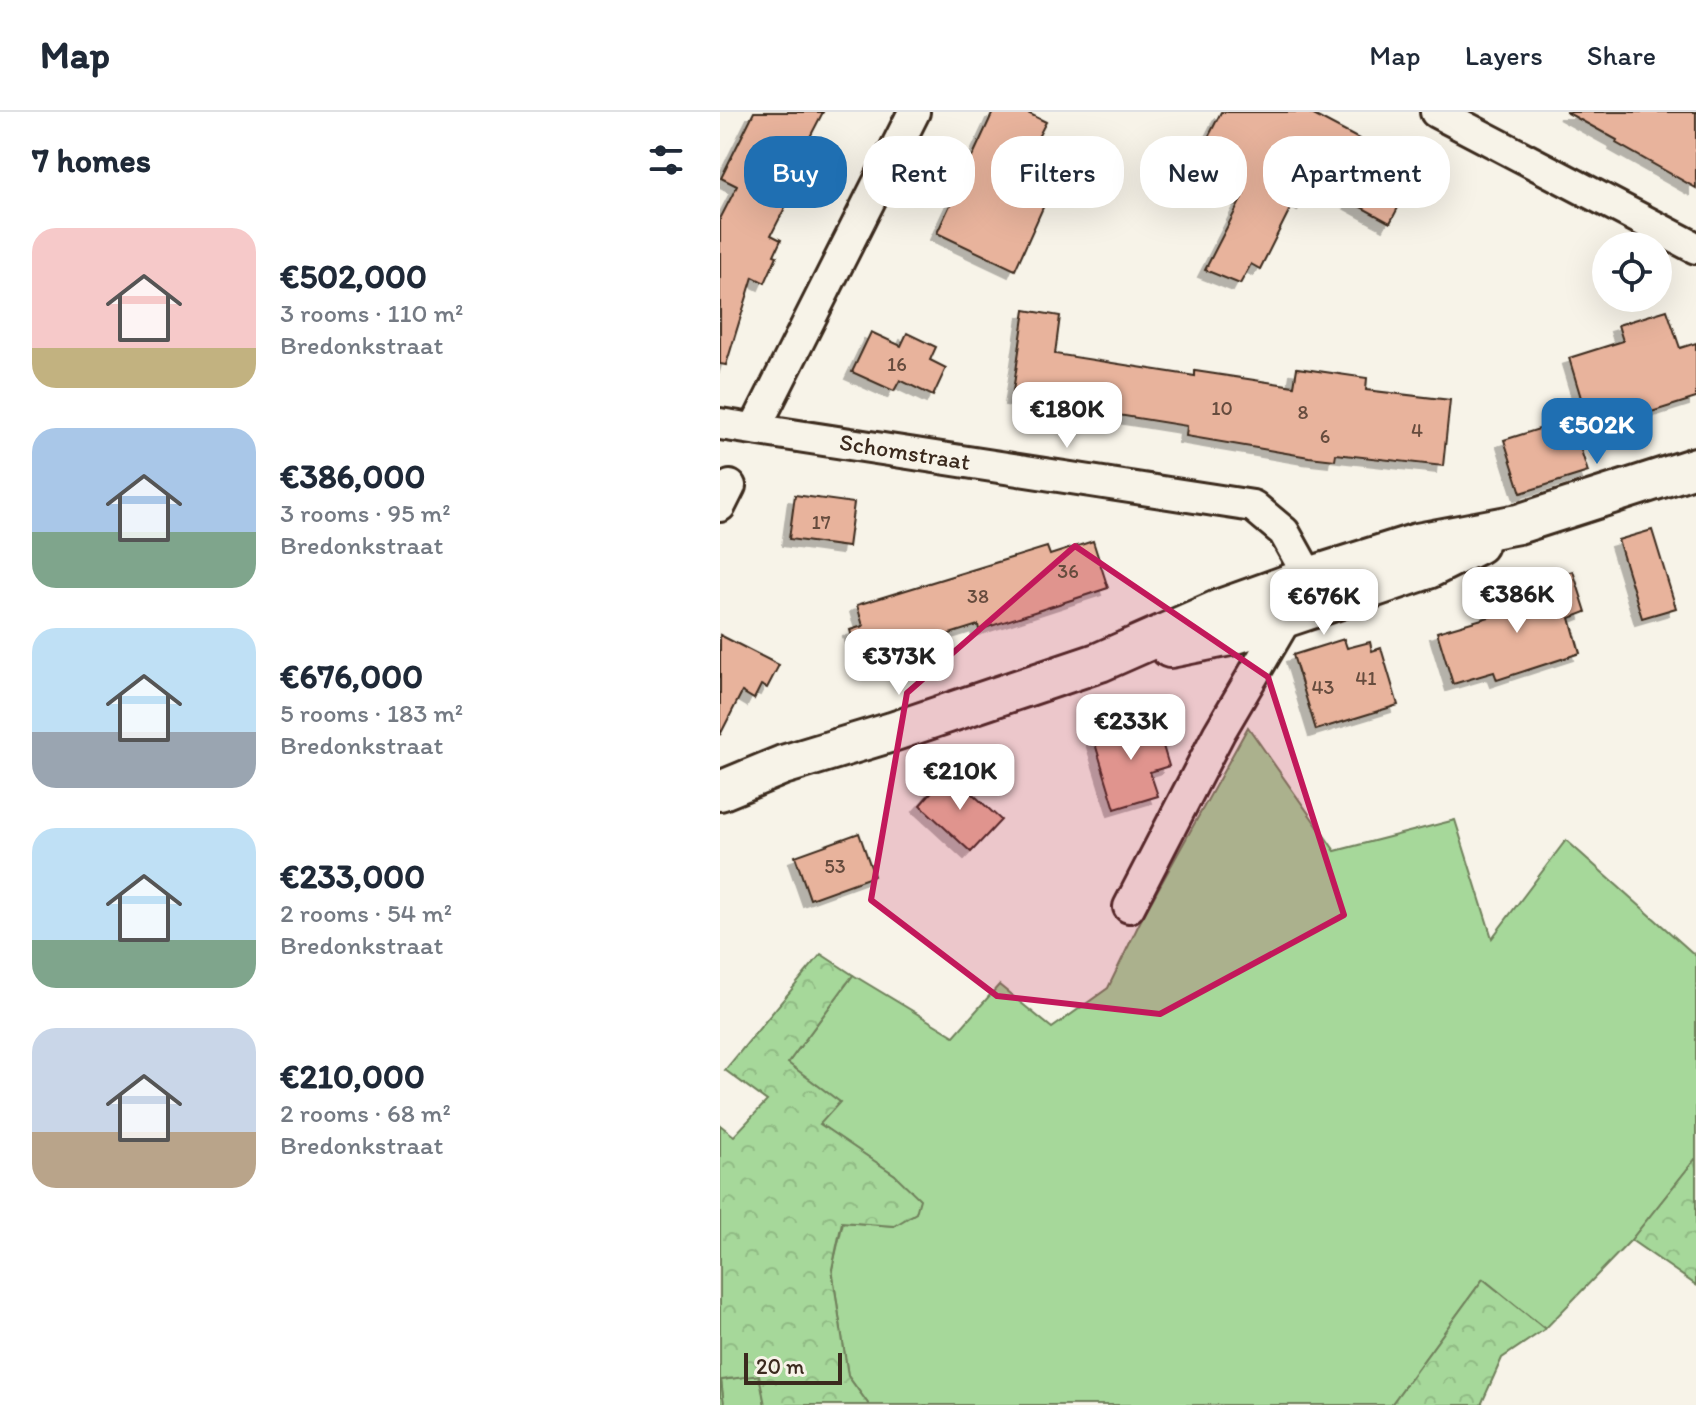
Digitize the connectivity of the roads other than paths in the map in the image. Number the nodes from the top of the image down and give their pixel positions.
1 (914, 112) edge
2 (1436, 112) edge
3 (1696, 248) edge
4 (720, 424) edge
5 (755, 428) junction
6 (1696, 467) edge
7 (1304, 600) junction
8 (720, 791) edge
9 (1129, 907) dead end

1 - 5 street
2 - 3 street
4 - 5 street, Schomstraat
5 - 7 street, Schomstraat
6 - 7 street
7 - 8 street
7 - 9 street

